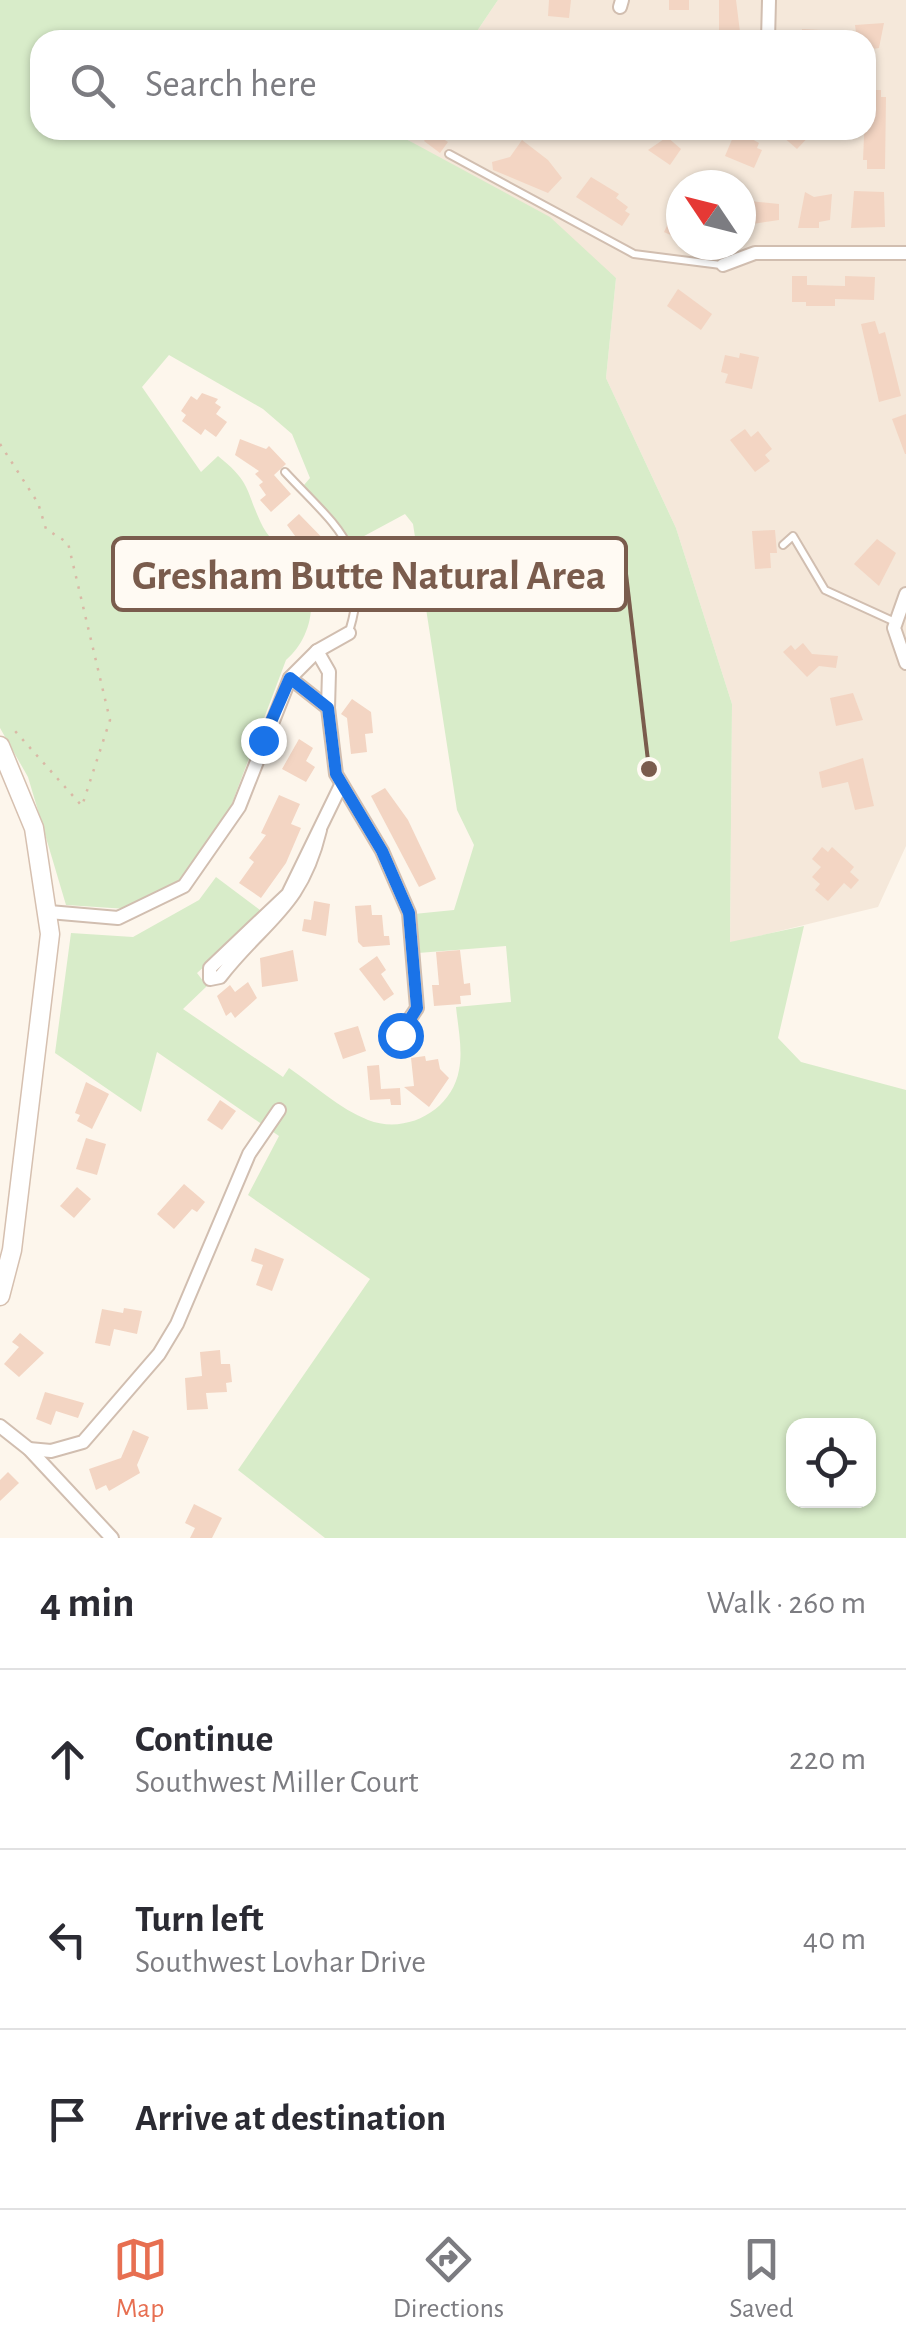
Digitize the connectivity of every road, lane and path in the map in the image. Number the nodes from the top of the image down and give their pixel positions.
1 (769, 0) edge
2 (768, 30) edge
3 (449, 154) dead end
4 (906, 254) edge
5 (723, 265) joint
6 (0, 444) edge
7 (285, 472) dead end
8 (782, 545) dead end
9 (906, 594) edge
10 (894, 622) junction
11 (348, 633) joint
12 (317, 651) junction
13 (906, 664) edge
14 (290, 678) junction
15 (328, 708) junction
16 (0, 736) edge
17 (0, 746) edge
18 (341, 785) junction
19 (320, 830) junction
20 (50, 912) junction
21 (400, 1035) dead end
22 (280, 1110) dead end
23 (0, 1296) edge
24 (0, 1426) edge
25 (28, 1449) junction
26 (112, 1538) edge

1 - 2 street
3 - 5 lane
4 - 5 street
6 - 16 path
7 - 11 lane
8 - 10 lane
9 - 10 street
10 - 13 street
11 - 12 street
12 - 14 street
12 - 15 street
14 - 15 street
14 - 20 street
15 - 18 street
17 - 20 street
18 - 19 street
18 - 21 street
19 - 19 street
20 - 23 street
22 - 25 street
24 - 25 street
25 - 26 street

